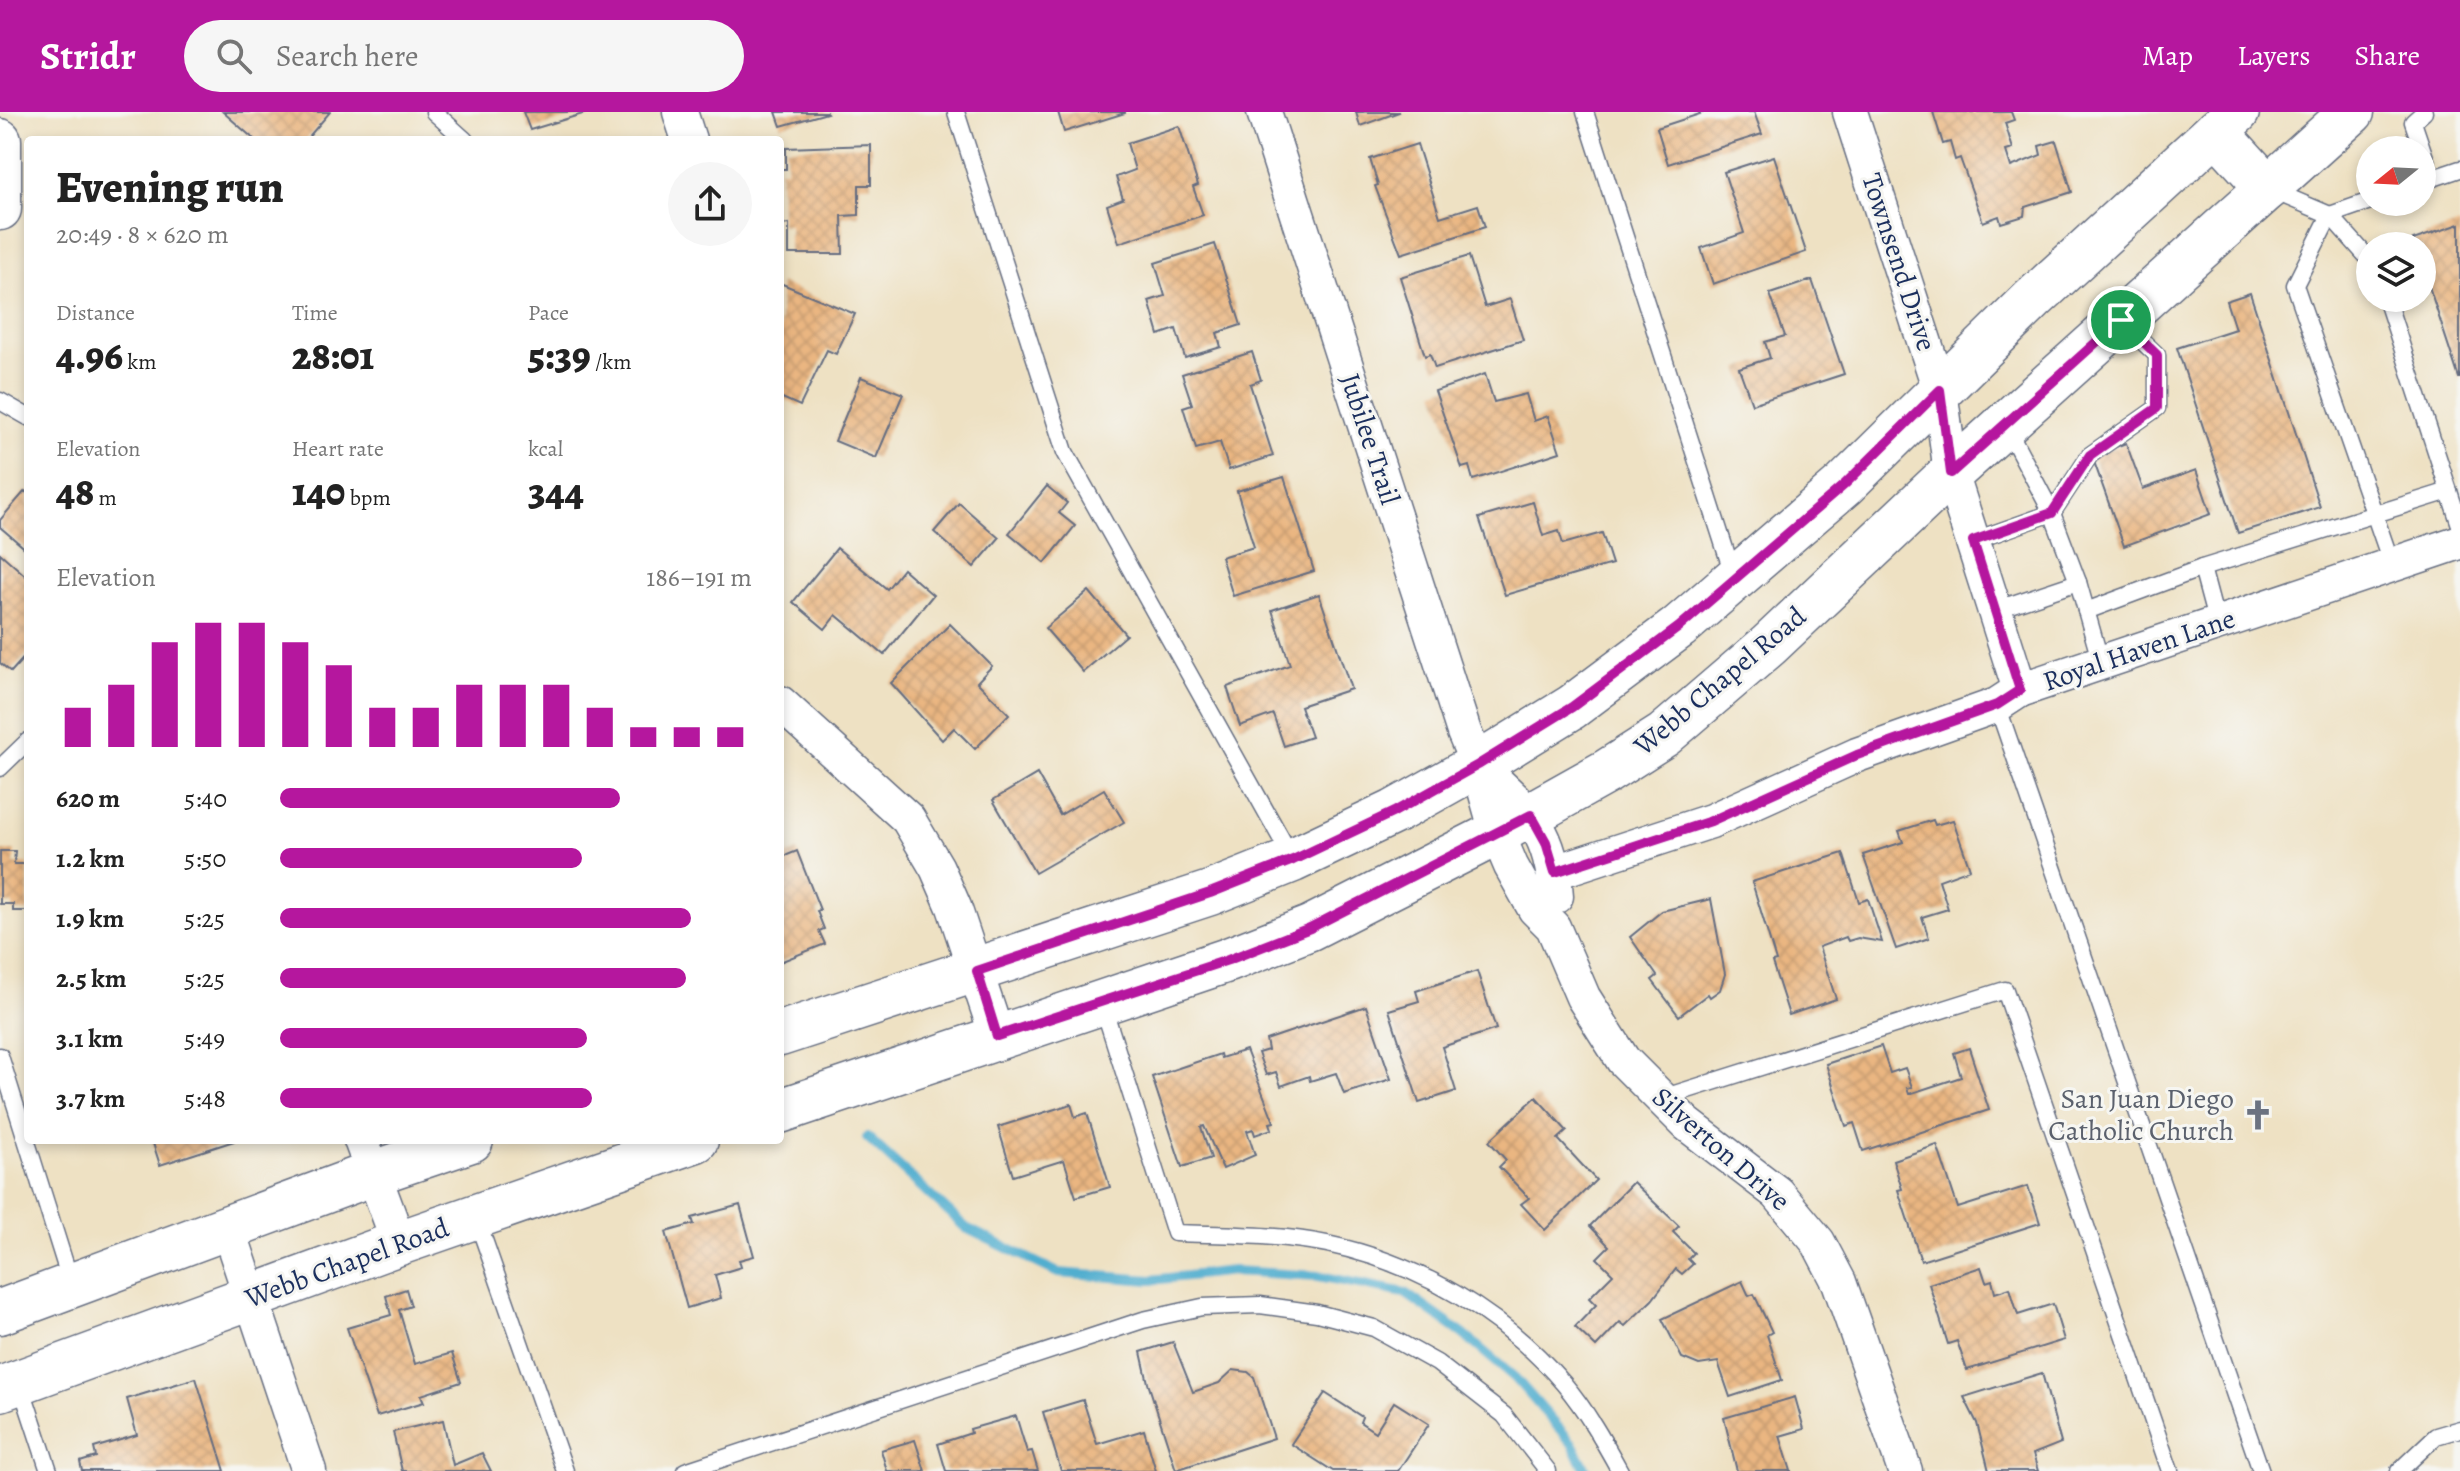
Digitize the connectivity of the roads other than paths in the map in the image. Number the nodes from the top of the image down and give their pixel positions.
1 (434, 112) edge
2 (680, 112) edge
3 (956, 112) edge
4 (1264, 112) edge
5 (1585, 112) edge
6 (1850, 112) edge
7 (2352, 112) edge
8 (2424, 112) edge
9 (2226, 122) edge
10 (461, 136) edge
11 (688, 136) edge
12 (2416, 136) edge
13 (10, 150) edge
14 (2460, 169) edge
15 (2436, 177) edge
16 (2268, 188) junction
17 (2356, 206) edge
18 (0, 209) edge
19 (2330, 215) junction
20 (2356, 244) edge
21 (2391, 312) edge
22 (2121, 320) junction
23 (1940, 390) junction
24 (0, 401) edge
25 (24, 415) edge
26 (2005, 425) junction
27 (1951, 473) junction
28 (2449, 491) junction
29 (2052, 513) junction
30 (2374, 514) junction
31 (2460, 525) edge
32 (1973, 541) junction
33 (2460, 542) edge
34 (2392, 565) junction
35 (2202, 568) junction
36 (1734, 580) junction
37 (2078, 582) junction
38 (1995, 610) junction
39 (2086, 611) junction
40 (2217, 624) junction
41 (2101, 663) junction
42 (2008, 697) junction
43 (784, 707) edge
44 (24, 745) edge
45 (1478, 765) junction
46 (0, 768) edge
47 (1514, 824) junction
48 (1293, 860) junction
49 (1555, 872) junction
50 (1553, 927) junction
51 (977, 971) junction
52 (1101, 1002) junction
53 (784, 1033) edge
54 (997, 1036) junction
55 (0, 1056) edge
56 (1662, 1098) junction
57 (784, 1110) edge
58 (24, 1133) edge
59 (27, 1144) edge
60 (447, 1144) edge
61 (684, 1144) edge
62 (368, 1157) edge
63 (476, 1216) junction
64 (228, 1228) junction
65 (399, 1243) junction
66 (71, 1284) junction
67 (251, 1298) junction
68 (0, 1312) edge
69 (10, 1385) edge
70 (2460, 1429) edge
71 (49, 1471) edge
72 (309, 1471) edge
73 (565, 1471) edge
74 (685, 1471) edge
75 (1548, 1471) edge
76 (1620, 1471) edge
77 (1905, 1471) edge
78 (2170, 1471) edge
79 (2261, 1471) edge
80 (2399, 1471) edge

1 - 10 lane
2 - 11 street
3 - 48 lane
4 - 45 street, Jubilee Trail
5 - 36 lane
6 - 23 street, Townsend Drive
7 - 16 main road, Webb Chapel Road
8 - 12 lane
9 - 16 main road
9 - 23 main road
13 - 18 street
14 - 15 lane
16 - 19 lane
16 - 22 main road, Webb Chapel Road
17 - 19 lane
19 - 20 lane
19 - 30 lane
21 - 28 lane
22 - 26 main road, Webb Chapel Road
22 - 29 lane
23 - 27 street, Townsend Drive
23 - 36 main road
24 - 25 lane
26 - 27 main road, Webb Chapel Road
26 - 29 lane
27 - 32 street, Townsend Drive
27 - 47 main road, Webb Chapel Road
28 - 30 lane
28 - 31 lane
29 - 32 lane
29 - 37 lane
30 - 34 lane
30 - 35 lane
32 - 38 street, Townsend Drive
33 - 34 street, Royal Haven Lane
34 - 40 street, Royal Haven Lane
35 - 39 lane
35 - 40 lane
36 - 45 main road
37 - 38 lane
37 - 39 lane
38 - 42 street, Townsend Drive
39 - 41 lane
40 - 41 street, Royal Haven Lane
41 - 42 street, Royal Haven Lane
42 - 49 street, Royal Haven Lane
42 - 79 lane
43 - 51 street
44 - 46 lane
45 - 47 street, Silverton Drive
45 - 48 main road
47 - 49 street, Silverton Drive
47 - 50 street, Silverton Drive
47 - 52 main road, Webb Chapel Road
48 - 51 main road
49 - 50 street, Silverton Drive
50 - 56 street, Silverton Drive
51 - 53 main road
51 - 54 street
52 - 54 main road, Webb Chapel Road
52 - 76 lane
54 - 57 main road, Webb Chapel Road
55 - 58 lane
56 - 77 street, Silverton Drive
56 - 78 lane
59 - 66 lane
60 - 62 main road
61 - 63 main road, Webb Chapel Road
62 - 64 main road
62 - 65 street
63 - 65 main road, Webb Chapel Road
63 - 73 lane
64 - 66 main road
64 - 67 street
65 - 67 main road, Webb Chapel Road
66 - 68 main road
67 - 69 main road, Webb Chapel Road
67 - 72 street
69 - 71 lane
70 - 80 lane
74 - 75 lane

